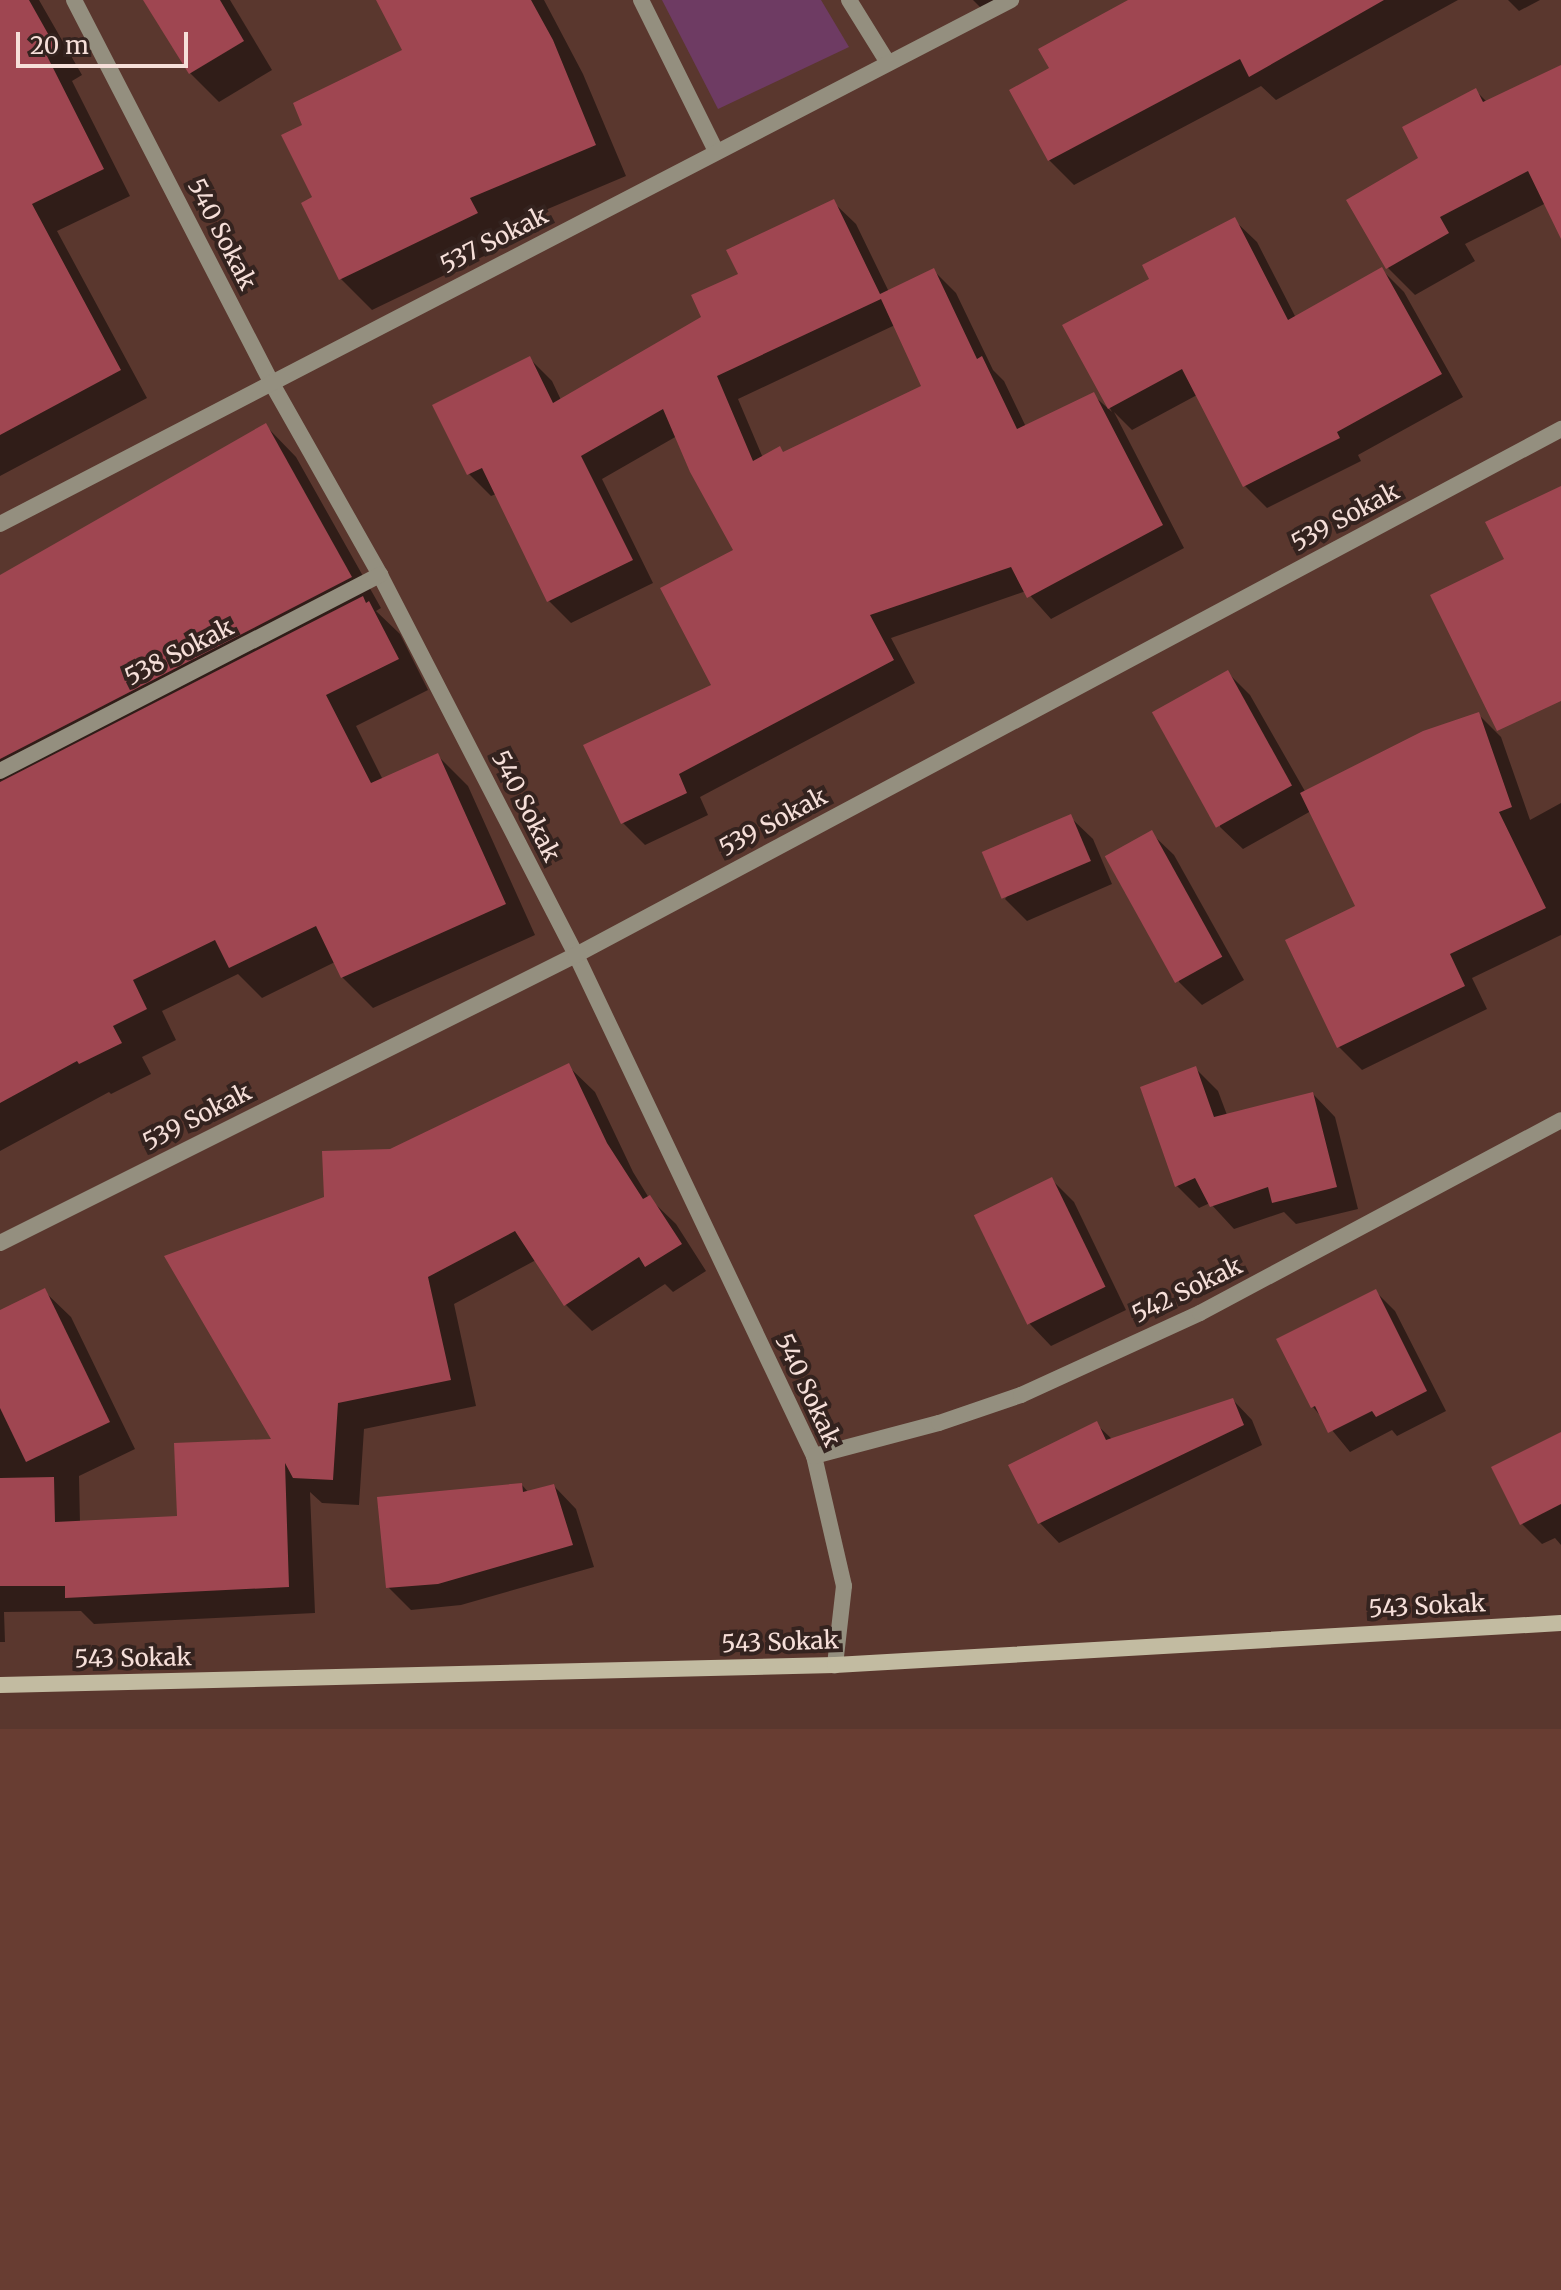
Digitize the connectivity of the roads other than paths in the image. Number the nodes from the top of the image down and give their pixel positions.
1 (74, 0) edge
2 (641, 0) edge
3 (849, 0) edge
4 (1011, 0) edge
5 (888, 63) junction
6 (716, 151) junction
7 (271, 382) junction
8 (1561, 429) edge
9 (0, 524) edge
10 (380, 575) junction
11 (0, 771) edge
12 (576, 955) junction
13 (1561, 1120) edge
14 (0, 1243) edge
15 (814, 1456) junction
16 (1561, 1623) edge
17 (835, 1665) junction
18 (0, 1685) edge

1 - 7 street, 540 Sokak
2 - 6 street
3 - 5 street
4 - 5 street, 537 Sokak
5 - 6 street, 537 Sokak
6 - 7 street, 537 Sokak
7 - 9 street, 537 Sokak
7 - 10 street, 540 Sokak
8 - 12 street, 539 Sokak
10 - 11 street, 538 Sokak
10 - 12 street, 540 Sokak
12 - 14 street, 539 Sokak
12 - 15 street, 540 Sokak
13 - 15 street, 542 Sokak
15 - 17 street, 540 Sokak
16 - 17 street, 543 Sokak
17 - 18 street, 543 Sokak

